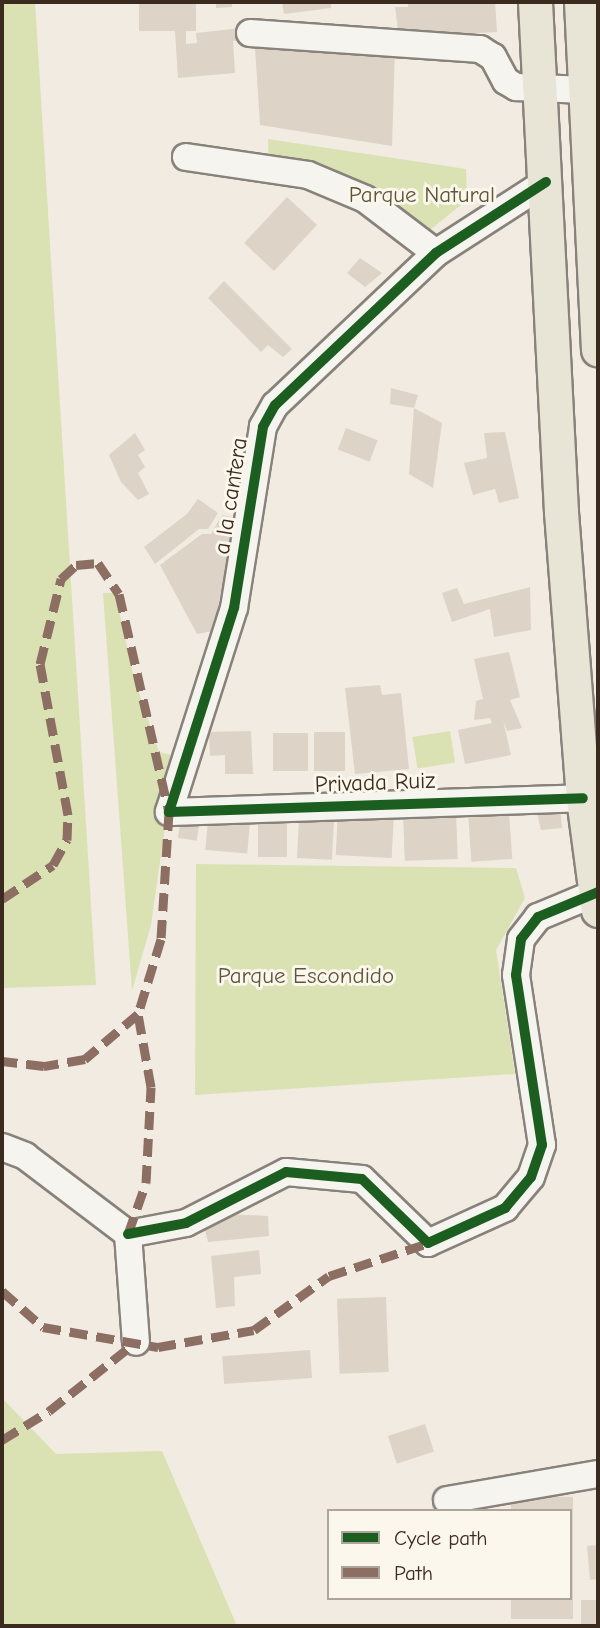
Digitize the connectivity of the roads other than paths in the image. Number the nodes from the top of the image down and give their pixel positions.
1 (535, 2) edge
2 (581, 2) edge
3 (250, 33) dead end
4 (540, 89) junction
5 (585, 90) junction
6 (186, 157) dead end
7 (546, 182) junction
8 (436, 253) junction
9 (598, 350) edge
10 (583, 798) junction
11 (169, 812) joint
12 (597, 898) edge
13 (2, 1147) edge
14 (128, 1234) junction
15 (136, 1342) dead end
16 (598, 1474) edge
17 (447, 1500) dead end

1 - 4 main road
2 - 5 main road
3 - 4 street
4 - 5 street
4 - 7 main road
5 - 9 main road
6 - 8 street
7 - 8 street, a la cantera
7 - 10 main road
8 - 11 street, a la cantera
10 - 11 street, Privada Ruiz
10 - 12 main road
12 - 14 street
13 - 14 street
14 - 15 street
16 - 17 street

